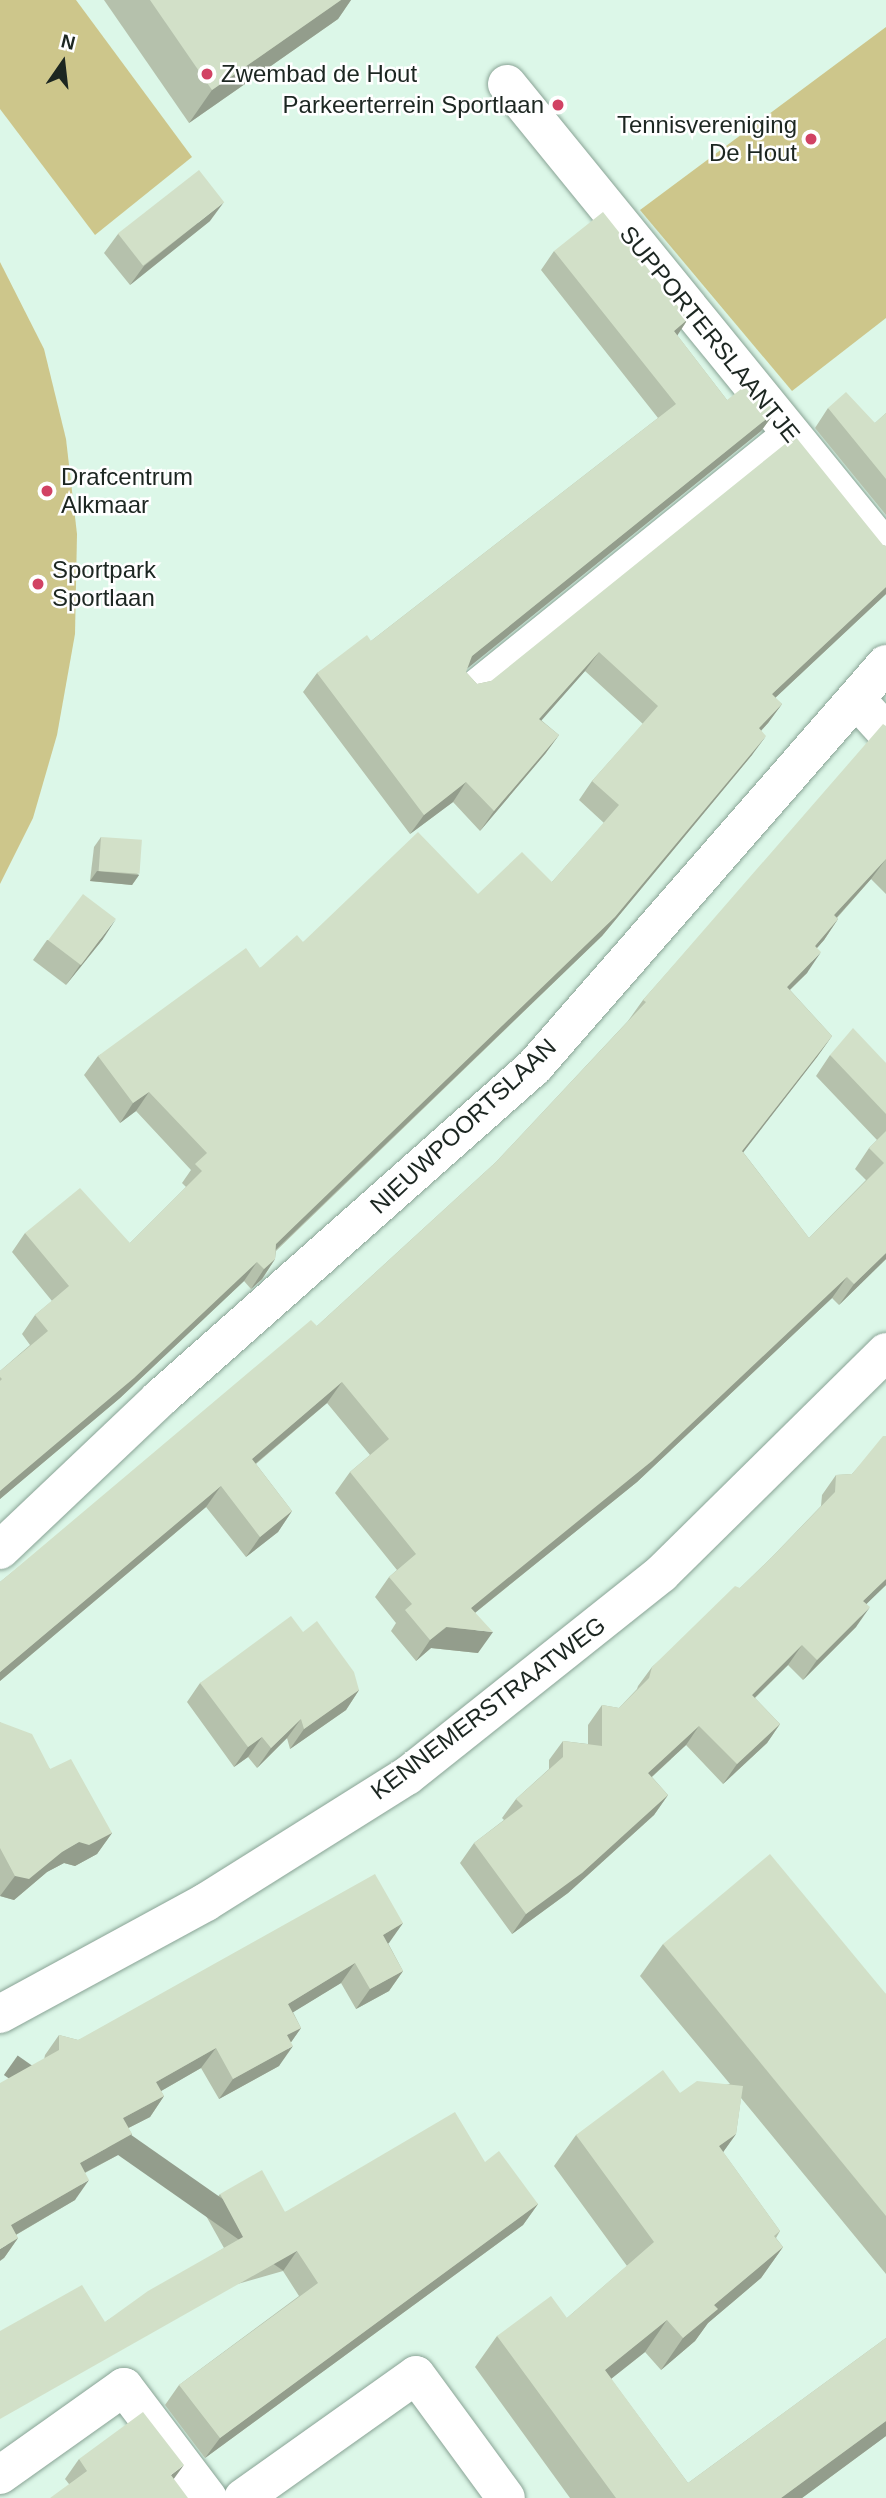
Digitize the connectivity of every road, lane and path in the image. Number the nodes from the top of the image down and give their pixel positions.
1 (507, 84) dead end
2 (788, 430) junction
3 (886, 550) edge
4 (886, 664) edge
5 (468, 688) edge
6 (857, 700) junction
7 (886, 732) edge
8 (886, 1352) edge
9 (0, 1550) edge
10 (0, 2014) edge
11 (0, 2475) edge
12 (208, 2498) edge
13 (243, 2498) edge
14 (506, 2498) edge

1 - 2 street, SUPPORTERSLAANTJE
2 - 3 street, SUPPORTERSLAANTJE
2 - 5 lane
4 - 6 street, NIEUWPOORTSLAAN
6 - 7 street
6 - 9 street, NIEUWPOORTSLAAN
8 - 10 street, KENNEMERSTRAATWEG
11 - 12 street
13 - 14 street

